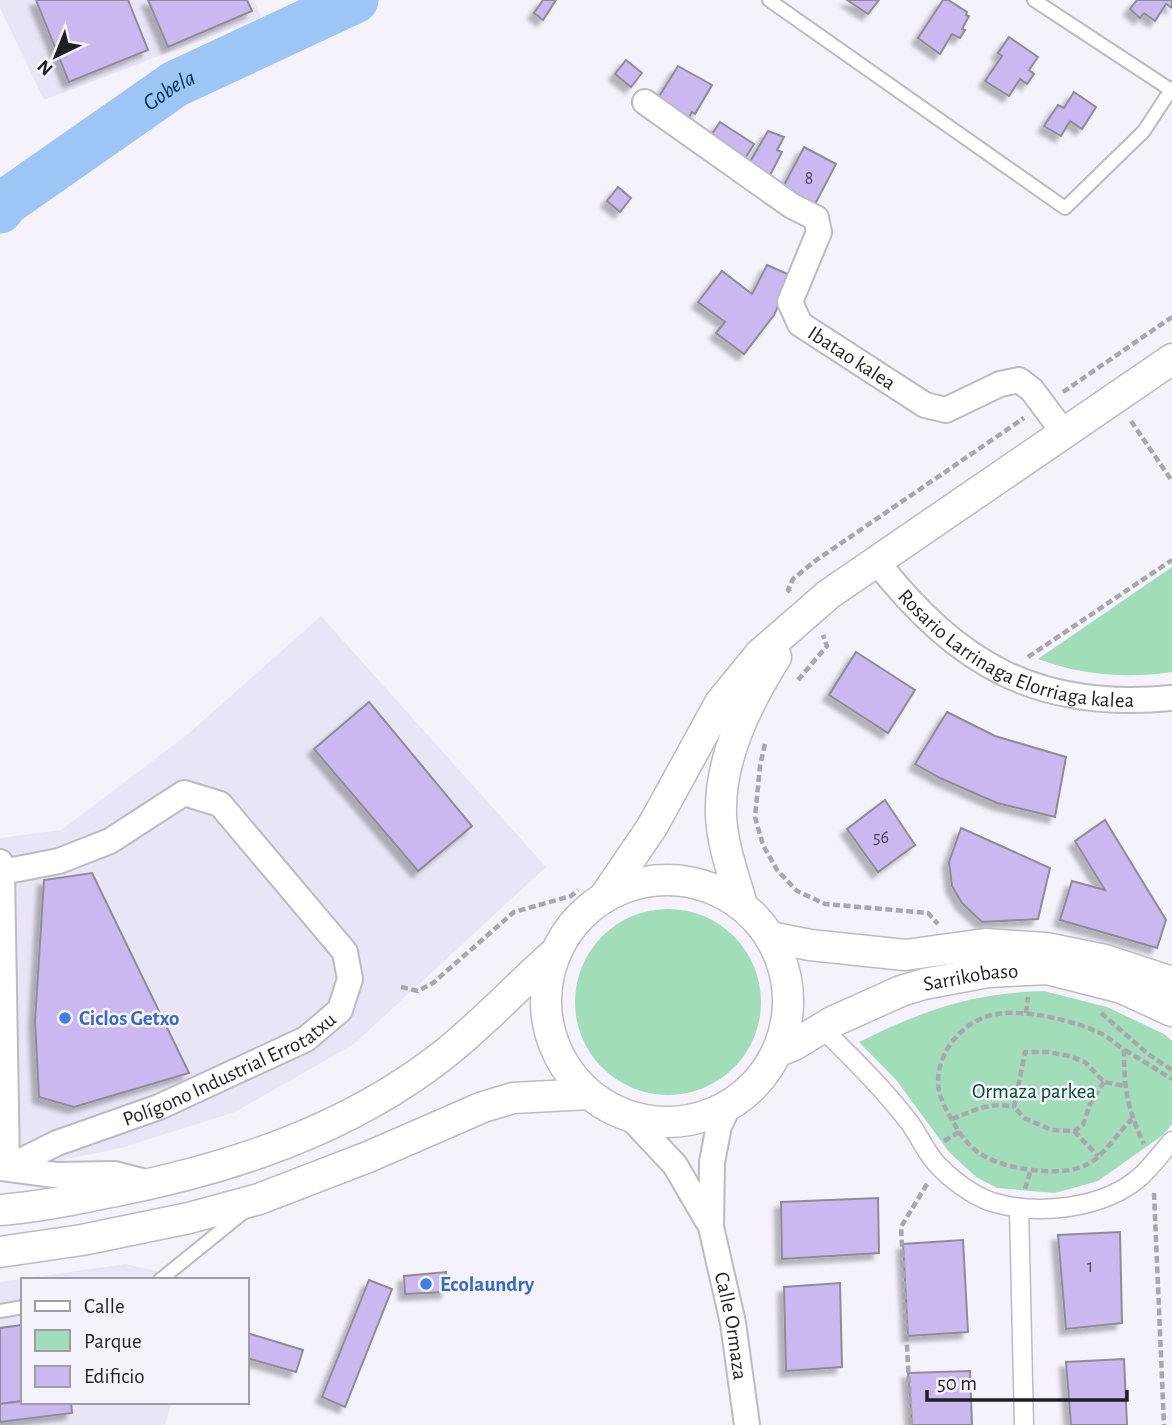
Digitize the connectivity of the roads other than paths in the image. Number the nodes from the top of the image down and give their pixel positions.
1 (769, 0) edge
2 (1034, 0) edge
3 (1171, 89) edge
4 (645, 102) dead end
5 (1172, 359) edge
6 (1064, 433) junction
7 (877, 562) junction
8 (807, 615) junction
9 (1172, 698) edge
10 (1, 868) edge
11 (593, 892) junction
12 (742, 905) junction
13 (770, 937) junction
14 (556, 952) junction
15 (1172, 982) edge
16 (1172, 1011) edge
17 (822, 1028) junction
18 (777, 1052) junction
19 (589, 1094) junction
20 (729, 1105) junction
21 (628, 1115) junction
22 (1172, 1141) edge
23 (4, 1168) edge
24 (154, 1184) junction
25 (259, 1199) junction
26 (1019, 1208) junction
27 (0, 1210) edge
28 (711, 1227) junction
29 (0, 1252) edge
30 (162, 1278) edge
31 (21, 1307) edge
32 (0, 1311) edge
33 (747, 1425) edge
34 (1024, 1425) edge

1 - 3 lane
2 - 3 lane
4 - 6 street, Ibatao kalea
5 - 6 street
6 - 7 street
7 - 8 street
7 - 9 street, Rosario Larrinaga Elorriaga kalea
8 - 11 street
8 - 12 street
10 - 23 street
10 - 23 street, Polígono Industrial Errotatxu
11 - 12 street
11 - 14 street
12 - 13 street
13 - 15 street, Sarrikobaso
13 - 18 street
14 - 19 street
14 - 24 street
16 - 17 street, Sarrikobaso
17 - 18 street, Sarrikobaso
17 - 26 street
18 - 20 street
19 - 21 street
19 - 25 street
20 - 21 street
20 - 28 street, Calle Ormaza
21 - 28 street, Calle Ormaza
22 - 26 street
23 - 24 street
24 - 27 street
25 - 29 street
25 - 30 lane
26 - 34 street
28 - 33 street, Calle Ormaza
31 - 32 lane

